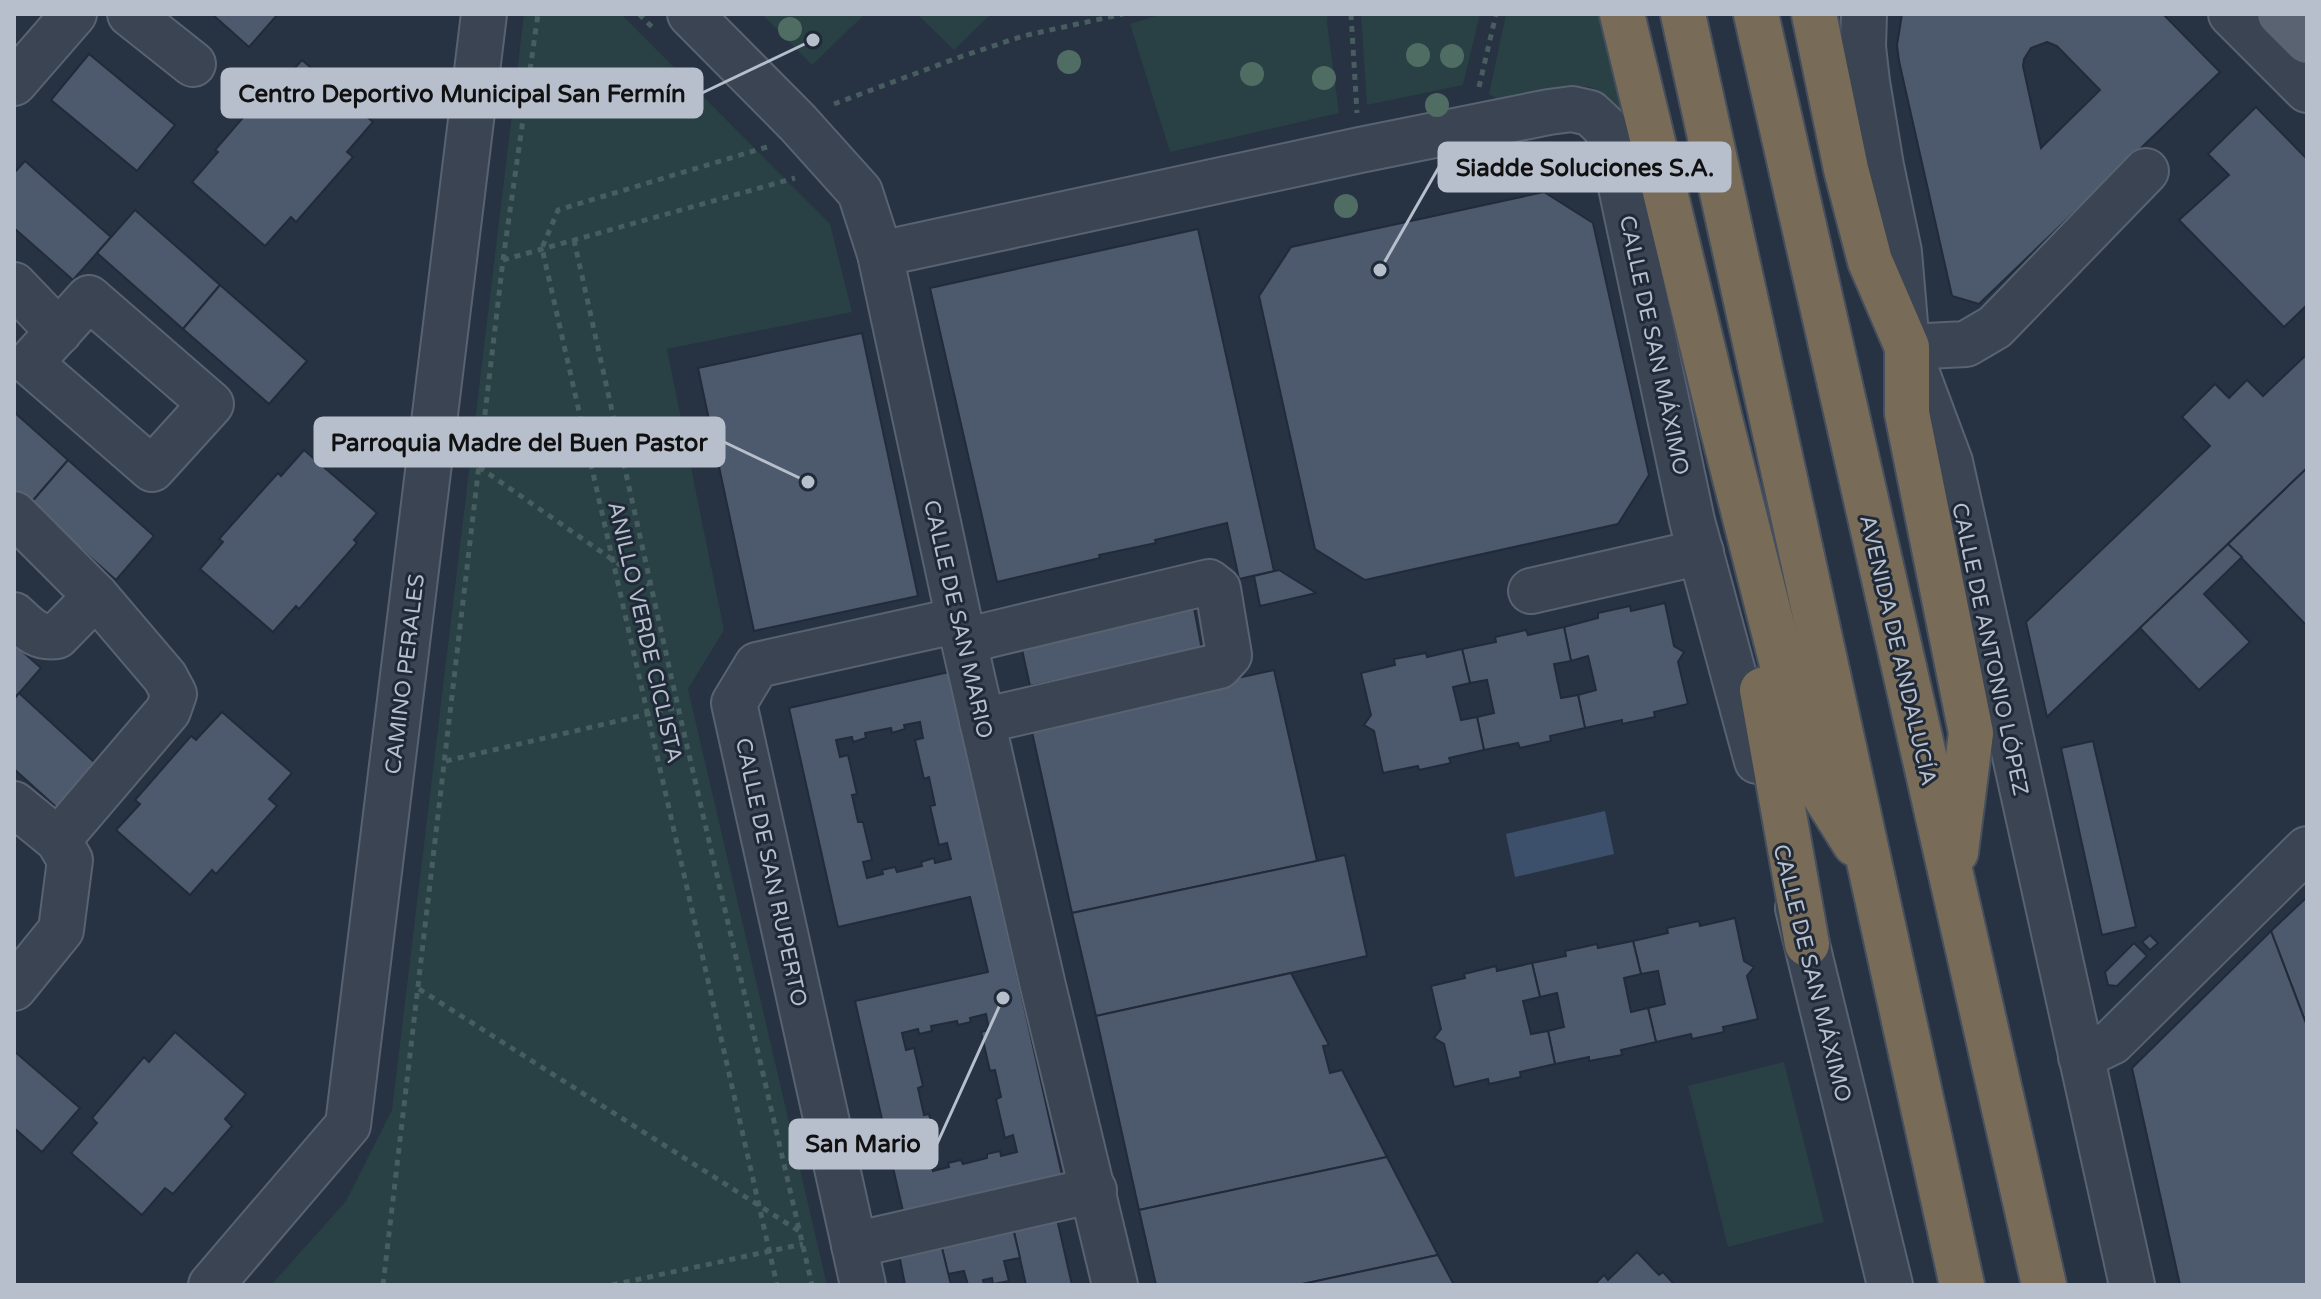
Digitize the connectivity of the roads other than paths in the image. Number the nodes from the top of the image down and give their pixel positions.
1 (74, 14) edge
2 (130, 14) edge
3 (484, 14) edge
4 (690, 14) edge
5 (1622, 14) edge
6 (1683, 14) edge
7 (1756, 14) edge
8 (1814, 14) edge
9 (1864, 14) edge
10 (2231, 14) edge
11 (2280, 14) edge
12 (2307, 41) edge
13 (193, 64) dead end
14 (14, 83) edge
15 (2307, 90) edge
16 (2146, 171) dead end
17 (880, 254) junction
18 (14, 285) edge
19 (59, 332) dead end
20 (1907, 347) junction
21 (1721, 423) junction
22 (14, 514) edge
23 (1701, 552) junction
24 (1531, 591) dead end
25 (96, 596) junction
26 (14, 615) edge
27 (961, 630) junction
28 (982, 721) junction
29 (14, 804) edge
30 (58, 840) junction
31 (2307, 849) edge
32 (1872, 872) junction
33 (1952, 886) junction
34 (1807, 944) junction
35 (14, 988) edge
36 (2081, 1057) junction
37 (1094, 1190) junction
38 (858, 1265) edge
39 (1880, 1277) edge
40 (211, 1285) edge
41 (1115, 1285) edge
42 (1962, 1285) edge
43 (2044, 1285) edge
44 (2132, 1285) edge

1 - 14 street
2 - 13 street
3 - 40 street, CAMINO PERALES
4 - 17 street, CALLE DE SAN MARIO
5 - 21 highway
6 - 32 highway
7 - 33 highway, AVENIDA DE ANDALUCÍA
8 - 20 highway
9 - 20 street, CALLE DE ANTONIO LÓPEZ
10 - 15 street
11 - 12 main road
16 - 20 street
17 - 23 street, CALLE DE SAN MÁXIMO
17 - 27 street, CALLE DE SAN MARIO
18 - 19 street
20 - 33 highway
20 - 36 street, CALLE DE ANTONIO LÓPEZ
21 - 32 highway
21 - 34 highway
22 - 25 street
23 - 24 street
23 - 34 street, CALLE DE SAN MÁXIMO
25 - 26 street
25 - 30 street
27 - 28 street, CALLE DE SAN MARIO
27 - 28 street, CALLE DE SAN RUPERTO
27 - 38 street, CALLE DE SAN RUPERTO
28 - 37 street, CALLE DE SAN MARIO
29 - 30 street
30 - 35 street
31 - 36 street
32 - 42 highway
33 - 43 highway, AVENIDA DE ANDALUCÍA
34 - 39 street, CALLE DE SAN MÁXIMO
36 - 44 street, CALLE DE ANTONIO LÓPEZ
37 - 38 street
37 - 41 street, CALLE DE SAN MARIO

